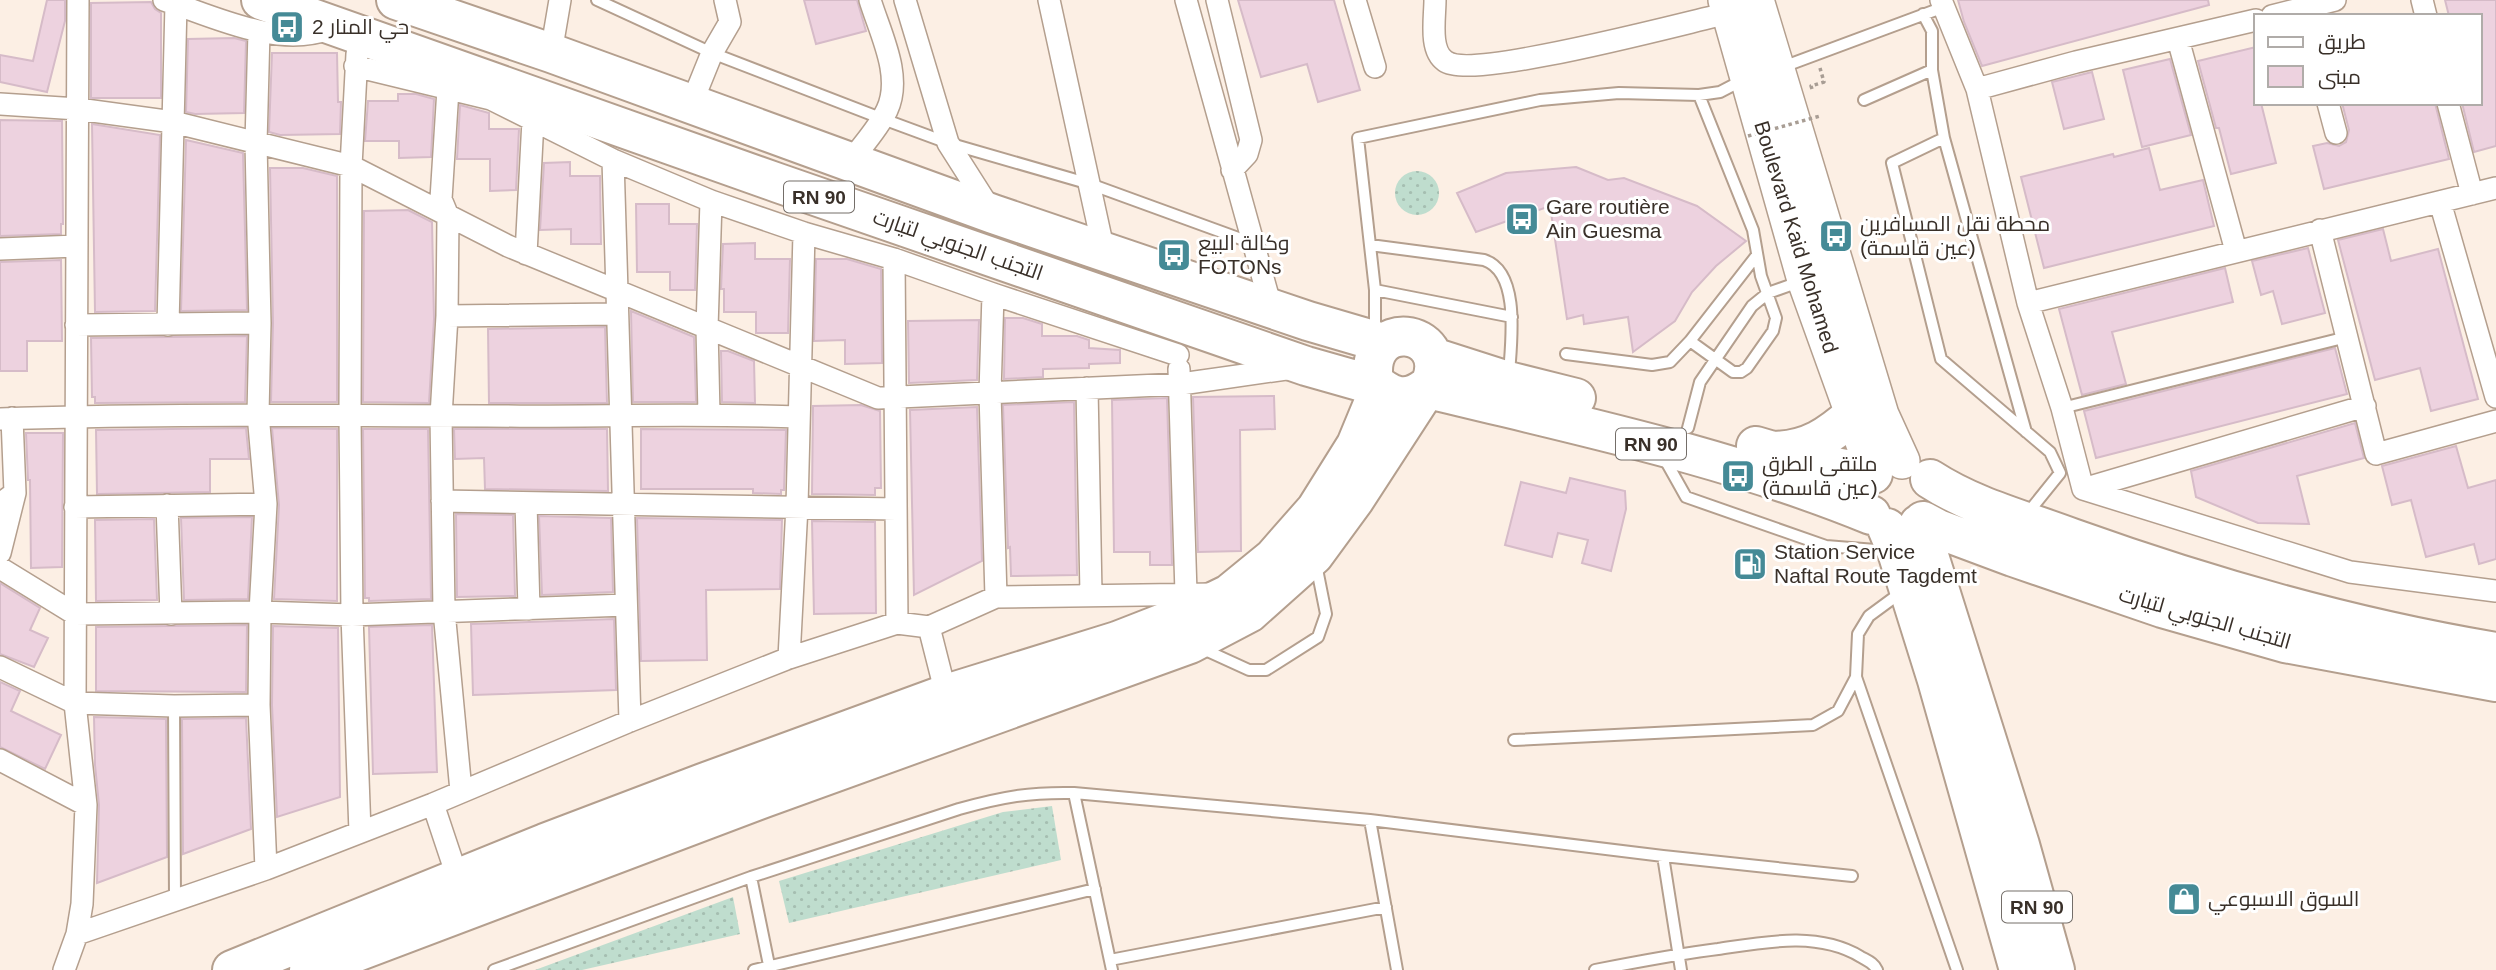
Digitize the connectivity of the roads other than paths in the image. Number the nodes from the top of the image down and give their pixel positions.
1 (78, 0) edge
2 (396, 0) edge
3 (560, 0) edge
4 (597, 0) edge
5 (724, 0) edge
6 (870, 0) edge
7 (905, 0) edge
8 (1049, 0) edge
9 (1186, 0) edge
10 (1217, 0) edge
11 (1355, 0) edge
12 (1435, 0) edge
13 (2335, 0) edge
14 (170, 2) edge
15 (1737, 4) edge
16 (1936, 7) edge
17 (2302, 12) edge
18 (260, 15) edge
19 (2254, 20) edge
20 (2178, 39) junction
21 (350, 43) junction
22 (551, 53) junction
23 (712, 53) junction
24 (1375, 67) dead end
25 (1932, 70) junction
26 (1762, 74) junction
27 (448, 89) junction
28 (1977, 89) junction
29 (1699, 95) junction
30 (1864, 100) dead end
31 (0, 104) edge
32 (691, 105) junction
33 (2329, 105) edge
34 (2449, 105) edge
35 (78, 109) junction
36 (883, 119) junction
37 (533, 120) junction
38 (173, 122) junction
39 (2336, 132) dead end
40 (1944, 138) junction
41 (256, 143) junction
42 (948, 143) junction
43 (612, 160) junction
44 (849, 163) junction
45 (351, 166) junction
46 (1232, 170) junction
47 (1090, 184) junction
48 (2496, 188) edge
49 (2472, 194) junction
50 (711, 201) junction
51 (2441, 202) junction
52 (993, 214) junction
53 (448, 216) junction
54 (2320, 230) junction
55 (804, 233) junction
56 (1252, 243) junction
57 (1370, 245) junction
58 (77, 246) junction
59 (0, 248) edge
60 (2236, 251) junction
61 (1104, 252) junction
62 (526, 254) junction
63 (1757, 255) junction
64 (894, 258) junction
65 (1805, 280) junction
66 (1375, 290) junction
67 (615, 291) junction
68 (1768, 293) junction
69 (992, 294) junction
70 (2028, 303) junction
71 (1271, 307) junction
72 (617, 314) junction
73 (447, 316) junction
74 (1512, 317) junction
75 (260, 323) junction
76 (76, 325) junction
77 (168, 325) junction
78 (707, 328) junction
79 (2347, 337) junction
80 (1182, 339) junction
81 (1690, 341) junction
82 (1379, 342) junction
83 (1566, 354) dead end
84 (1714, 359) junction
85 (800, 366) junction
86 (1306, 366) junction
87 (1429, 372) junction
88 (1508, 381) junction
89 (1181, 384) junction
90 (1380, 387) junction
91 (1087, 388) junction
92 (990, 393) junction
93 (2496, 397) edge
94 (894, 398) junction
95 (2365, 406) junction
96 (2062, 408) junction
97 (258, 414) junction
98 (709, 414) junction
99 (1854, 414) junction
100 (76, 416) junction
101 (350, 416) junction
102 (442, 416) junction
103 (620, 417) junction
104 (799, 417) junction
105 (6, 418) edge
106 (2496, 421) edge
107 (2026, 432) junction
108 (1672, 436) junction
109 (1772, 451) junction
110 (1895, 471) junction
111 (2083, 489) junction
112 (7, 498) edge
113 (442, 501) junction
114 (526, 503) junction
115 (266, 504) junction
116 (167, 505) junction
117 (623, 505) junction
118 (797, 506) junction
119 (75, 507) junction
120 (896, 509) junction
121 (2023, 520) junction
122 (1900, 528) junction
123 (0, 553) edge
124 (1314, 555) junction
125 (2013, 557) junction
126 (0, 568) edge
127 (1908, 588) junction
128 (2496, 592) edge
129 (1186, 593) junction
130 (1091, 594) junction
131 (1229, 594) junction
132 (996, 597) junction
133 (626, 605) junction
134 (528, 609) junction
135 (1946, 610) junction
136 (444, 611) junction
137 (260, 612) junction
138 (75, 614) junction
139 (171, 614) junction
140 (352, 615) junction
141 (897, 623) junction
142 (929, 627) junction
143 (1190, 643) junction
144 (2496, 652) edge
145 (789, 658) junction
146 (0, 667) edge
147 (1856, 677) junction
148 (2496, 682) edge
149 (946, 694) junction
150 (75, 703) junction
151 (259, 705) junction
152 (174, 706) junction
153 (630, 721) junction
154 (1514, 740) dead end
155 (0, 760) edge
156 (461, 792) junction
157 (1074, 793) junction
158 (433, 804) junction
159 (86, 805) junction
160 (1370, 820) junction
161 (359, 832) junction
162 (1663, 856) junction
163 (266, 869) junction
164 (1852, 876) dead end
165 (751, 877) junction
166 (458, 879) junction
167 (1095, 889) junction
168 (175, 899) junction
169 (1386, 907) junction
170 (77, 934) junction
171 (1678, 954) junction
172 (1110, 965) edge
173 (770, 968) edge
174 (64, 970) edge
175 (232, 970) edge
176 (309, 970) edge
177 (494, 970) edge
178 (754, 970) edge
179 (1397, 970) edge
180 (1595, 970) edge
181 (1681, 970) edge
182 (1878, 970) edge
183 (1957, 970) edge
184 (2019, 970) edge
185 (2055, 970) edge

1 - 35 street
2 - 22 highway, التجنب الجنوبي لتيارت / RN 90
3 - 22 street
4 - 23 lane
5 - 23 street
6 - 36 street
7 - 42 street
8 - 47 street
9 - 46 street
10 - 46 street
11 - 24 street
12 - 15 street
13 - 17 street
14 - 18 street
14 - 38 street
15 - 26 main road, Boulevard Kaid Mohamed
16 - 25 lane
16 - 26 lane
16 - 28 street
18 - 21 highway, التجنب الجنوبي لتيارت / RN 90
18 - 41 street
19 - 20 street
20 - 28 street
20 - 60 street
21 - 27 street
21 - 45 street
21 - 80 highway, التجنب الجنوبي لتيارت / RN 90
22 - 32 highway, التجنب الجنوبي لتيارت / RN 90
23 - 32 street
23 - 36 lane
25 - 30 lane
25 - 40 lane
26 - 29 lane
26 - 65 main road, Boulevard Kaid Mohamed
26 - 110 main road, Boulevard Kaid Mohamed
27 - 37 street
27 - 53 street
28 - 70 street
29 - 57 lane
29 - 63 lane
31 - 35 street
32 - 44 highway, التجنب الجنوبي لتيارت / RN 90
33 - 39 street
34 - 49 street
35 - 38 street
35 - 58 street
36 - 42 lane
36 - 44 street
37 - 43 street
37 - 62 street
38 - 41 street
38 - 77 street
40 - 107 lane
40 - 107 lane
41 - 45 street
41 - 75 street
42 - 47 lane
42 - 52 street
43 - 50 street
43 - 67 street
44 - 52 highway, التجنب الجنوبي لتيارت / RN 90
45 - 53 street
45 - 101 street
46 - 56 street
47 - 56 lane
47 - 61 street
48 - 49 street
49 - 51 street
50 - 55 street
50 - 78 street
51 - 54 street
51 - 93 street
52 - 61 highway, التجنب الجنوبي لتيارت / RN 90
53 - 62 street
53 - 73 street
54 - 60 street
54 - 79 street
55 - 64 street
55 - 85 street
56 - 71 street
57 - 66 lane
57 - 74 lane
58 - 59 street
58 - 76 street
60 - 70 street
61 - 71 highway, التجنب الجنوبي لتيارت / RN 90
62 - 67 street
63 - 68 lane
63 - 81 lane
64 - 69 street
64 - 94 street
65 - 68 lane
65 - 99 main road, Boulevard Kaid Mohamed
66 - 74 lane
66 - 82 lane
67 - 72 street
67 - 78 street
68 - 84 lane
68 - 84 lane
69 - 80 street
69 - 92 street
70 - 96 street
71 - 82 highway, التجنب الجنوبي لتيارت / RN 90
72 - 73 street
72 - 103 street
73 - 102 street
74 - 88 lane
75 - 77 street
75 - 97 street
76 - 77 street
76 - 100 street
78 - 85 street
78 - 98 street
79 - 95 street
79 - 96 lane
80 - 86 highway, التجنب الجنوبي لتيارت / RN 90
80 - 89 street
81 - 83 lane
81 - 84 lane
82 - 87 highway
82 - 90 highway
84 - 108 lane
85 - 94 street
85 - 104 street
86 - 89 street
86 - 90 highway, التجنب الجنوبي لتيارت / RN 90
87 - 88 highway, RN 90
87 - 90 highway
87 - 108 highway, التجنب الجنوبي لتيارت / RN 90
87 - 124 highway
88 - 108 highway, RN 90
89 - 91 street
89 - 129 street
90 - 131 highway
91 - 92 street
91 - 130 street
92 - 94 street
92 - 132 street
94 - 120 street
95 - 106 street
95 - 111 street
96 - 111 street
97 - 100 street
97 - 101 street
97 - 115 street
98 - 103 street
98 - 104 street
99 - 109 highway
99 - 110 main road, Boulevard Kaid Mohamed
100 - 105 street
100 - 119 street
101 - 102 street
101 - 140 street
102 - 103 street
102 - 113 street
103 - 117 street
104 - 118 street
105 - 112 street
107 - 121 lane
108 - 109 highway, RN 90
108 - 122 highway, التجنب الجنوبي لتيارت / RN 90
109 - 110 highway, RN 90
110 - 121 highway, التجنب الجنوبي لتيارت
110 - 122 highway
110 - 122 highway
111 - 128 street
112 - 123 street
113 - 114 street
113 - 136 street
114 - 117 street
114 - 134 street
115 - 116 street
115 - 137 street
116 - 119 street
116 - 139 street
117 - 118 street
117 - 133 street
118 - 120 street
118 - 145 street
119 - 138 street
120 - 141 street
121 - 144 highway, التجنب الجنوبي لتيارت
122 - 125 highway, التجنب الجنوبي لتيارت
122 - 127 highway, RN 90
122 - 135 highway, RN 90
124 - 143 highway
124 - 143 lane
125 - 135 highway
125 - 148 highway, التجنب الجنوبي لتيارت
126 - 138 street
127 - 147 lane
127 - 184 highway, RN 90
129 - 130 street
129 - 131 street
130 - 132 street
131 - 149 highway
132 - 142 street
133 - 134 street
133 - 153 street
134 - 136 street
135 - 185 highway, RN 90
136 - 140 street
136 - 156 street
137 - 139 street
137 - 140 street
137 - 151 street
138 - 139 street
138 - 150 street
140 - 161 street
141 - 142 street
141 - 145 street
142 - 149 street
143 - 176 highway
145 - 153 street
146 - 150 street
147 - 154 lane
147 - 183 lane
149 - 166 highway
150 - 152 street
150 - 159 street
151 - 152 street
151 - 163 street
152 - 168 lane
153 - 156 street
155 - 159 street
156 - 158 street
157 - 160 lane
157 - 165 lane
157 - 167 lane
158 - 161 street
158 - 166 street
159 - 170 street
160 - 162 lane
160 - 169 lane
161 - 163 street
162 - 164 lane
162 - 171 lane
163 - 168 street
165 - 173 lane
165 - 177 lane
166 - 175 highway
167 - 172 lane
167 - 173 lane
168 - 170 street
169 - 172 lane
169 - 179 lane
170 - 174 street
171 - 180 lane
171 - 181 lane
171 - 182 lane
173 - 178 lane

